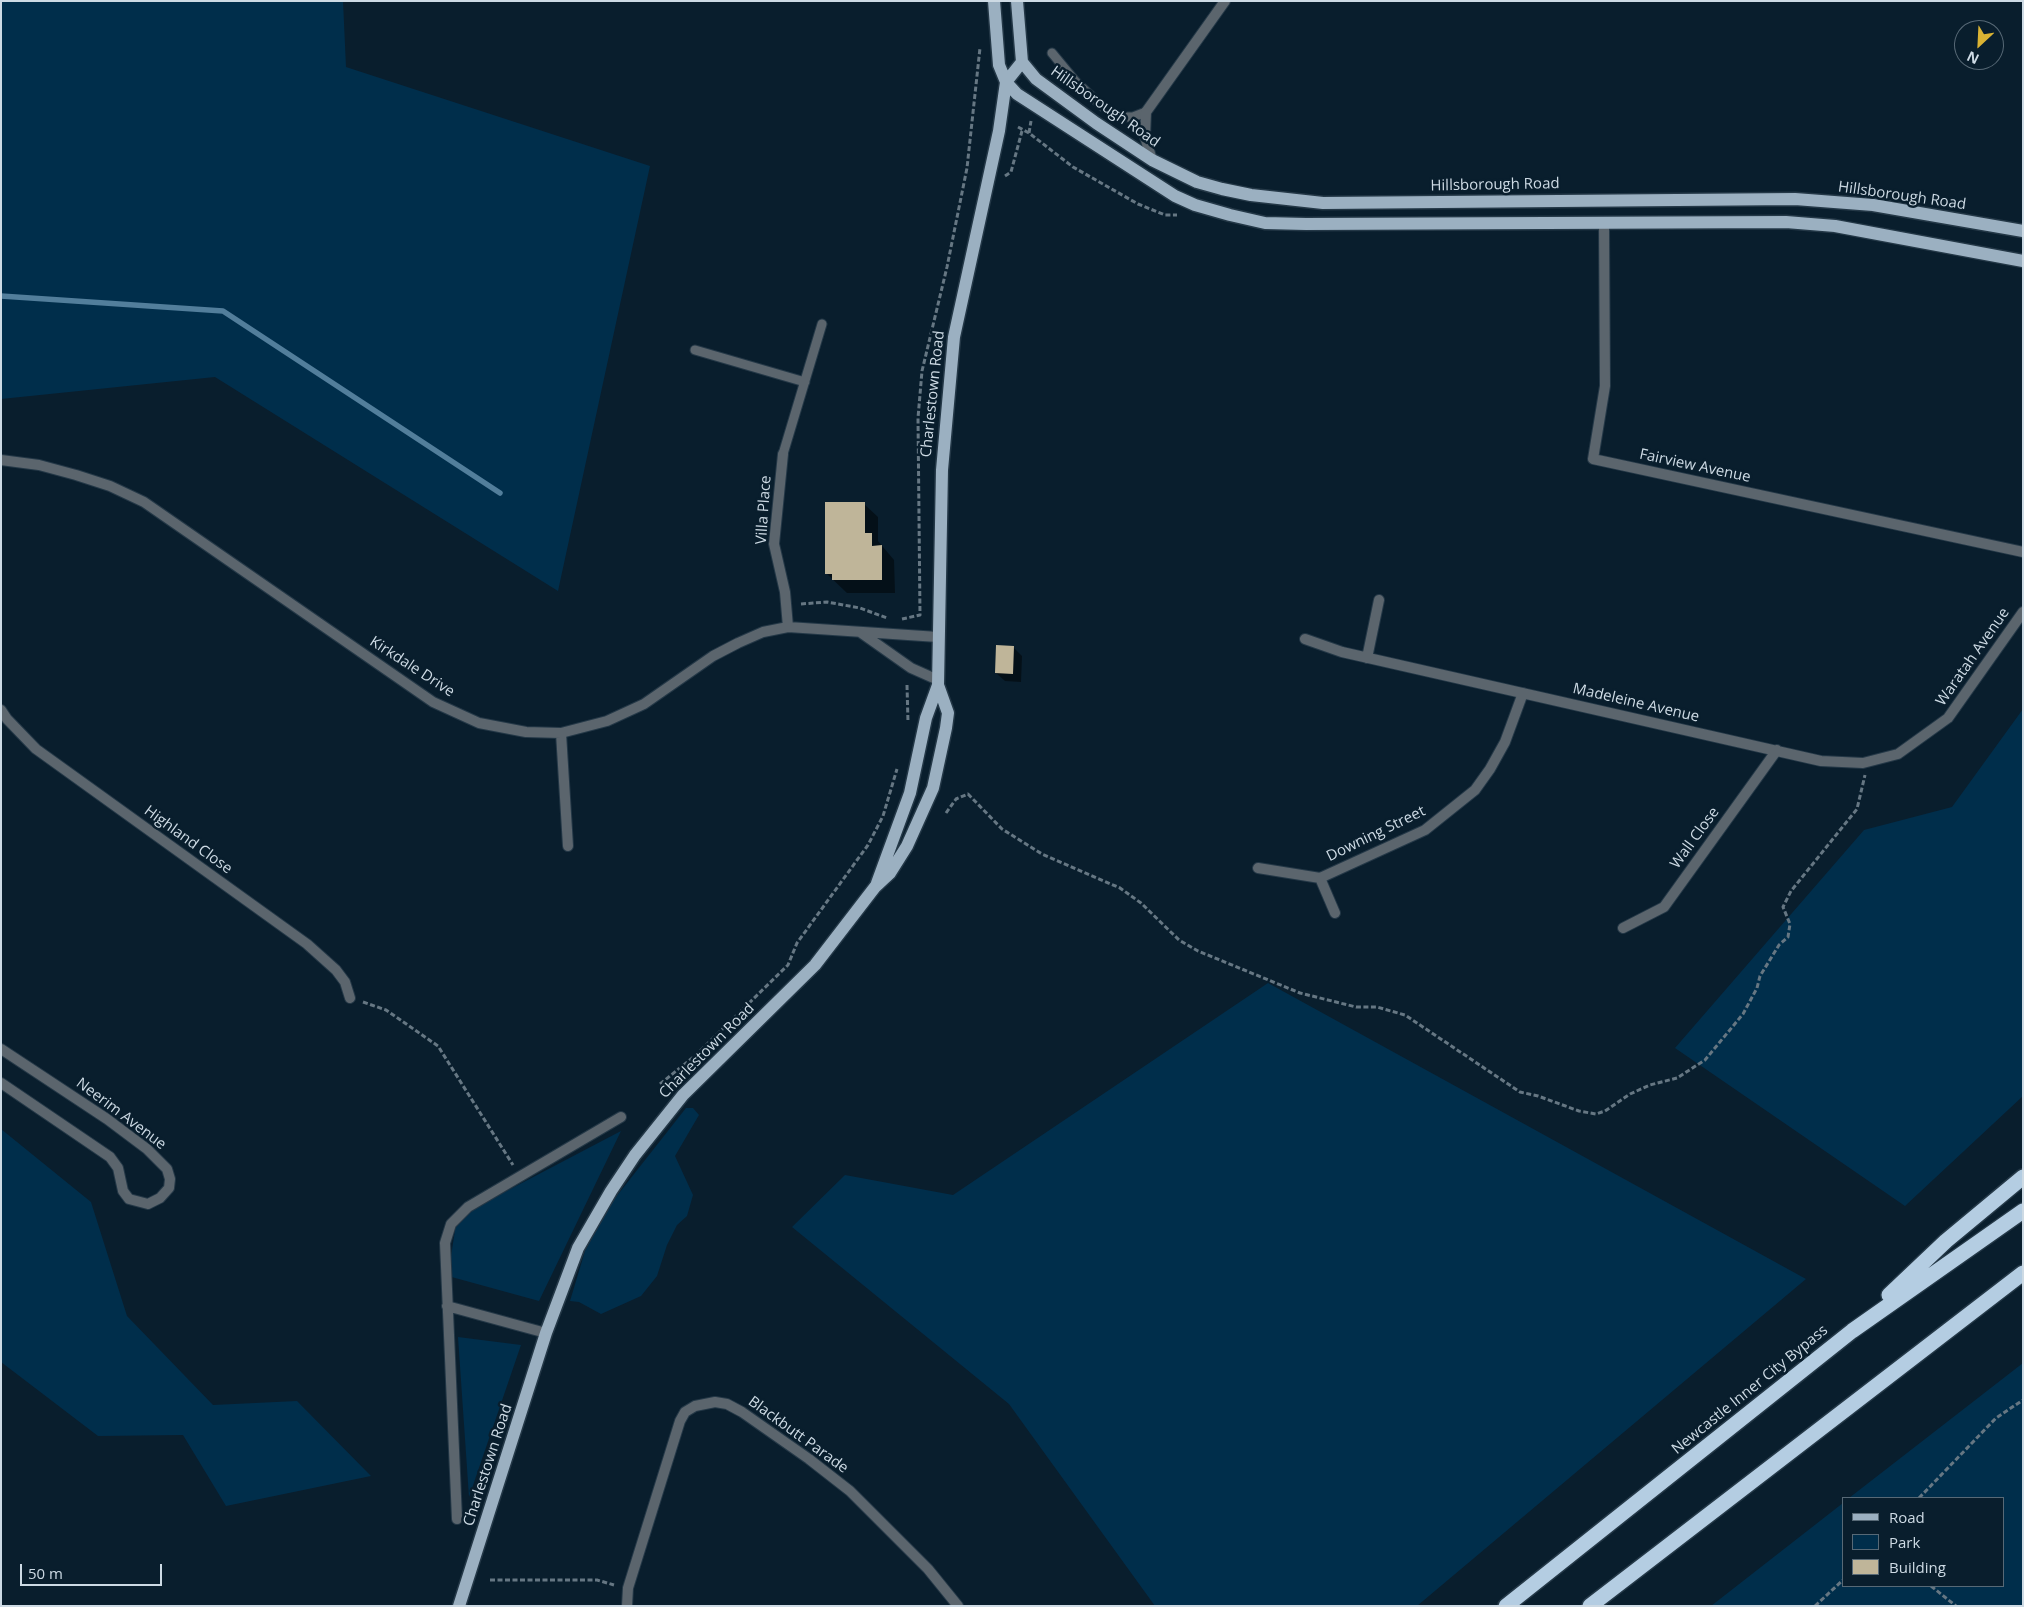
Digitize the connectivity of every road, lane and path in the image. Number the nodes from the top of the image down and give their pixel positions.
1 (994, 1) edge
2 (1017, 1) edge
3 (1225, 1) edge
4 (980, 48) dead end
5 (1052, 53) dead end
6 (1022, 62) junction
7 (1006, 82) junction
8 (1146, 112) junction
9 (979, 117) dead end
10 (1018, 127) dead end
11 (1022, 131) junction
12 (1152, 160) junction
13 (1011, 172) dead end
14 (1195, 205) junction
15 (1604, 223) junction
16 (2023, 231) edge
17 (2023, 261) edge
18 (822, 324) dead end
19 (695, 350) dead end
20 (805, 382) junction
21 (783, 454) joint
22 (1, 460) edge
23 (2023, 552) edge
24 (1379, 600) dead end
25 (802, 603) dead end
26 (2023, 612) edge
27 (920, 615) dead end
28 (788, 627) junction
29 (860, 632) junction
30 (938, 637) junction
31 (1305, 639) dead end
32 (1367, 658) junction
33 (938, 683) junction
34 (907, 685) dead end
35 (1523, 693) junction
36 (1, 710) edge
37 (907, 730) dead end
38 (562, 732) junction
39 (1777, 750) junction
40 (1898, 754) joint
41 (900, 762) dead end
42 (1866, 762) junction
43 (946, 813) dead end
44 (568, 846) dead end
45 (1258, 868) dead end
46 (1320, 878) junction
47 (875, 887) junction
48 (1335, 913) dead end
49 (1623, 928) dead end
50 (350, 998) joint
51 (1, 1049) edge
52 (1, 1083) edge
53 (660, 1084) dead end
54 (621, 1117) dead end
55 (520, 1176) junction
56 (2023, 1177) edge
57 (2023, 1211) edge
58 (2023, 1273) edge
59 (447, 1306) junction
60 (1852, 1330) junction
61 (546, 1333) junction
62 (2023, 1400) edge
63 (1920, 1497) edge
64 (457, 1519) dead end
65 (490, 1580) dead end
66 (1842, 1581) edge
67 (1932, 1587) edge
68 (628, 1588) junction
69 (459, 1606) edge
70 (628, 1606) edge
71 (958, 1606) edge
72 (1506, 1606) edge
73 (1590, 1606) edge
74 (1815, 1606) edge
75 (1956, 1606) edge

1 - 7 main road, Charlestown Road
2 - 6 main road
3 - 8 street
4 - 9 path
5 - 8 lane
6 - 7 main road
6 - 12 main road, Hillsborough Road
7 - 14 main road
7 - 30 main road, Charlestown Road
8 - 12 street
10 - 11 path
11 - 13 path
11 - 14 path
12 - 16 main road, Hillsborough Road
14 - 15 main road
15 - 17 main road
15 - 23 street, Fairview Avenue
18 - 20 lane
19 - 20 lane
20 - 21 lane
21 - 28 street, Villa Place
22 - 38 street, Kirkdale Drive
24 - 32 street
25 - 27 path
26 - 40 street, Waratah Avenue
28 - 29 street, Kirkdale Drive
28 - 38 street, Kirkdale Drive
29 - 30 street, Kirkdale Drive
29 - 33 street
30 - 33 main road, Charlestown Road
31 - 32 street, Madeleine Avenue
32 - 35 street, Madeleine Avenue
33 - 47 main road, Charlestown Road
33 - 47 main road, Charlestown Road
34 - 37 path
35 - 39 street, Madeleine Avenue
35 - 46 street, Downing Street
36 - 50 street, Highland Close
38 - 44 street
39 - 42 street, Madeleine Avenue
39 - 49 street, Wall Close
40 - 42 street, Madeleine Avenue
41 - 53 path
42 - 43 path
45 - 46 street, Downing Street
46 - 48 street, Downing Street
47 - 61 main road, Charlestown Road
50 - 55 path
51 - 52 street, Neerim Avenue
54 - 55 street, Charlestown Road
55 - 59 street, Charlestown Road
56 - 60 highway
57 - 60 highway, Newcastle Inner City Bypass
58 - 73 highway
59 - 61 street
59 - 64 street, Charlestown Road
60 - 72 highway, Newcastle Inner City Bypass
61 - 69 main road, Charlestown Road
62 - 63 path
65 - 68 path
66 - 74 path
67 - 75 path
68 - 70 street, Blackbutt Parade
68 - 71 street, Blackbutt Parade

